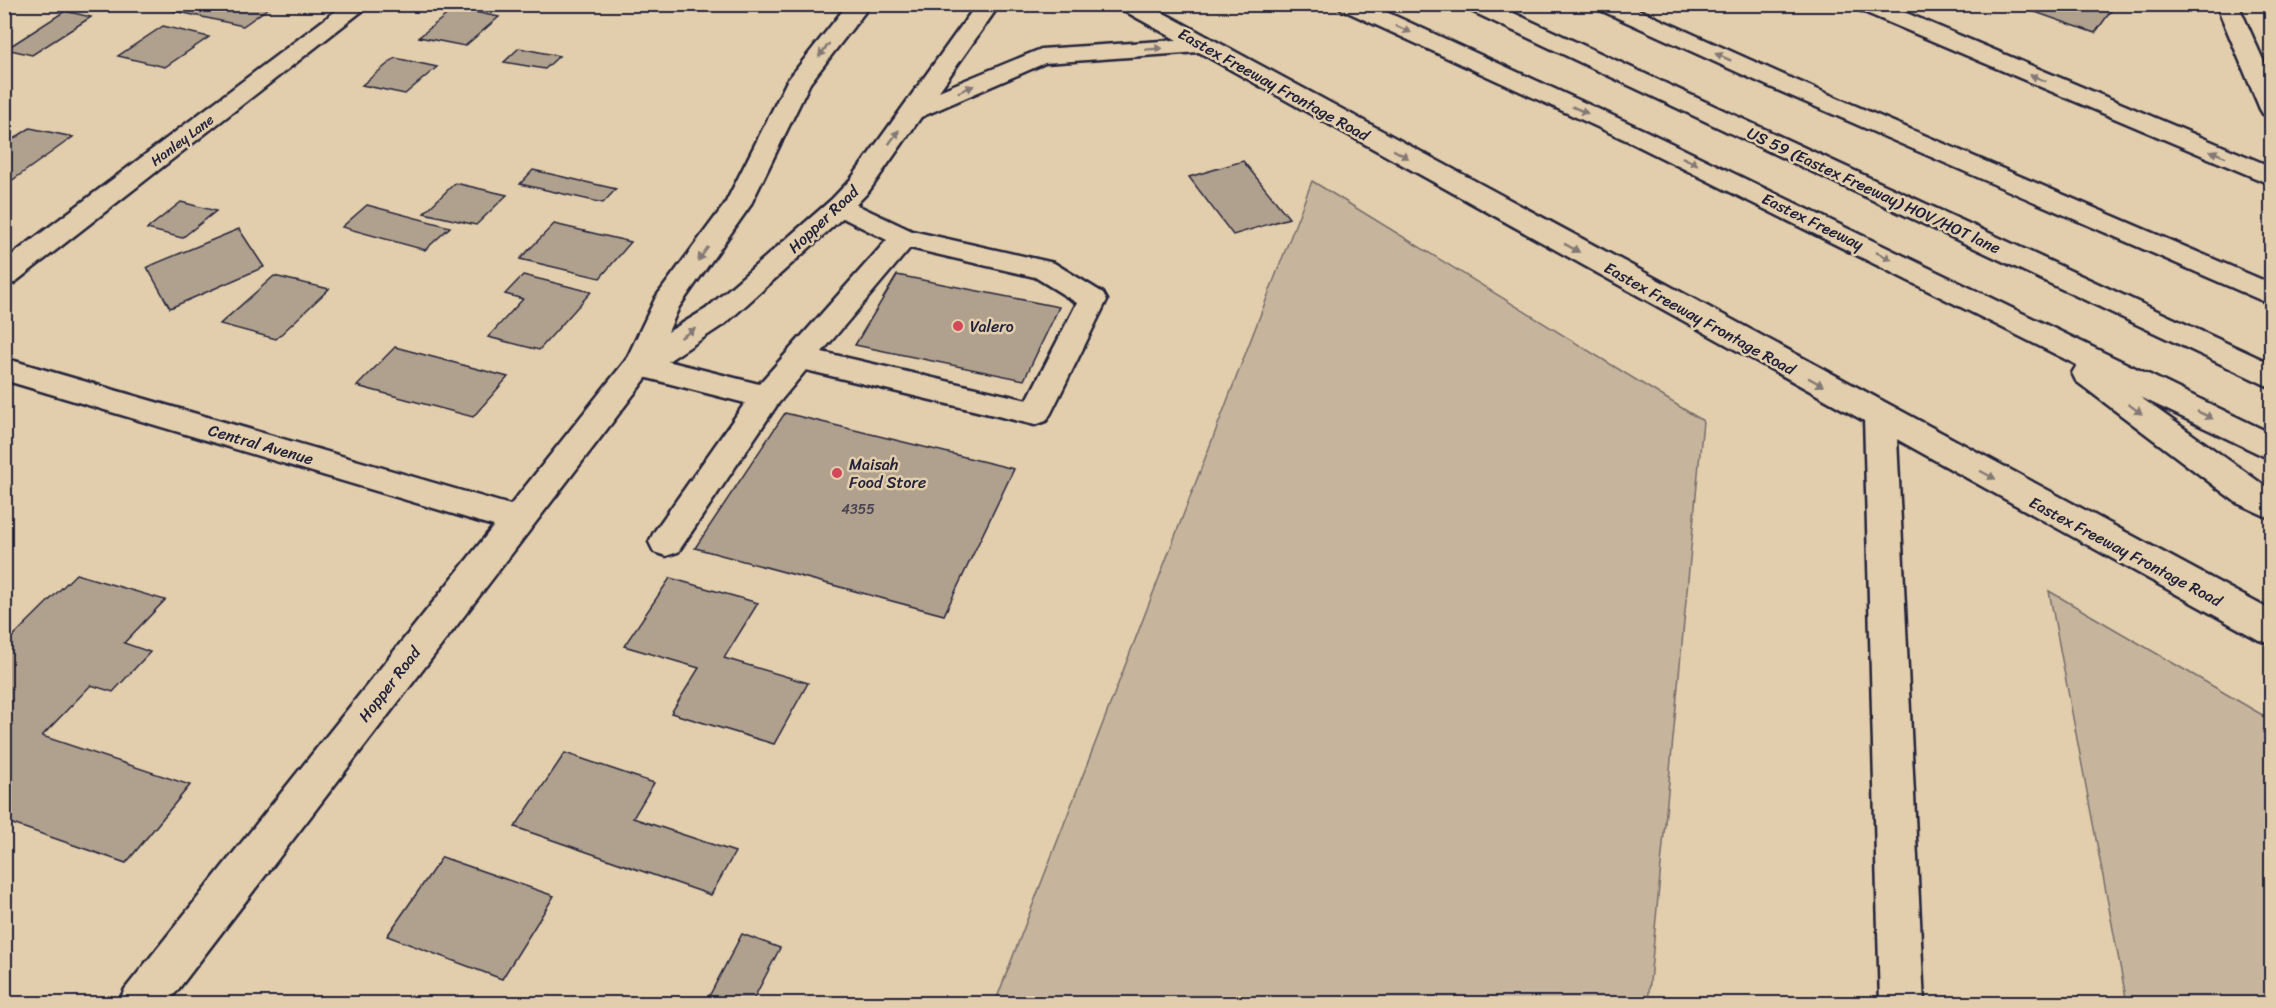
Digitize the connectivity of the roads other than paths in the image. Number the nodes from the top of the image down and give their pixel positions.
1 (360, 4) edge
2 (860, 4) edge
3 (989, 4) edge
4 (1349, 4) edge
5 (1475, 4) edge
6 (1606, 4) edge
7 (1865, 4) edge
8 (2227, 4) edge
9 (1138, 8) edge
10 (1203, 45) junction
11 (1777, 81) junction
12 (2271, 110) edge
13 (912, 112) junction
14 (2271, 177) edge
15 (840, 206) junction
16 (904, 238) junction
17 (4, 276) edge
18 (2271, 276) edge
19 (2271, 295) edge
20 (2021, 323) junction
21 (800, 358) junction
22 (639, 365) junction
23 (4, 369) edge
24 (2271, 377) edge
25 (766, 397) junction
26 (1880, 417) junction
27 (2271, 448) edge
28 (2271, 506) edge
29 (517, 520) junction
30 (666, 542) dead end
31 (2271, 629) edge
32 (140, 1004) edge
33 (1902, 1004) edge

1 - 17 main road, Hanley Lane
2 -> 22 main road, Hopper Road
3 - 13 main road, Hopper Road
4 -> 20 main road, Eastex Freeway
5 - 24 main road, US 59 (Eastex Freeway) HOV/HOT lane
11 -> 6 main road
14 -> 7 main road
8 - 12 main road
9 - 10 main road, Eastex Freeway Frontage Road
13 -> 10 main road
10 -> 26 main road, Eastex Freeway Frontage Road
11 - 18 main road
11 - 19 main road
15 -> 13 main road, Hopper Road
15 - 16 main road
22 -> 15 main road, Hopper Road
16 - 21 main road
16 - 21 main road
20 -> 27 main road, Eastex Freeway
20 -> 28 main road
21 - 25 main road
22 - 25 main road
22 - 29 main road, Hopper Road
23 - 29 main road, Central Avenue
25 - 30 main road
26 -> 31 main road, Eastex Freeway Frontage Road
26 - 33 main road
29 - 32 main road, Hopper Road

